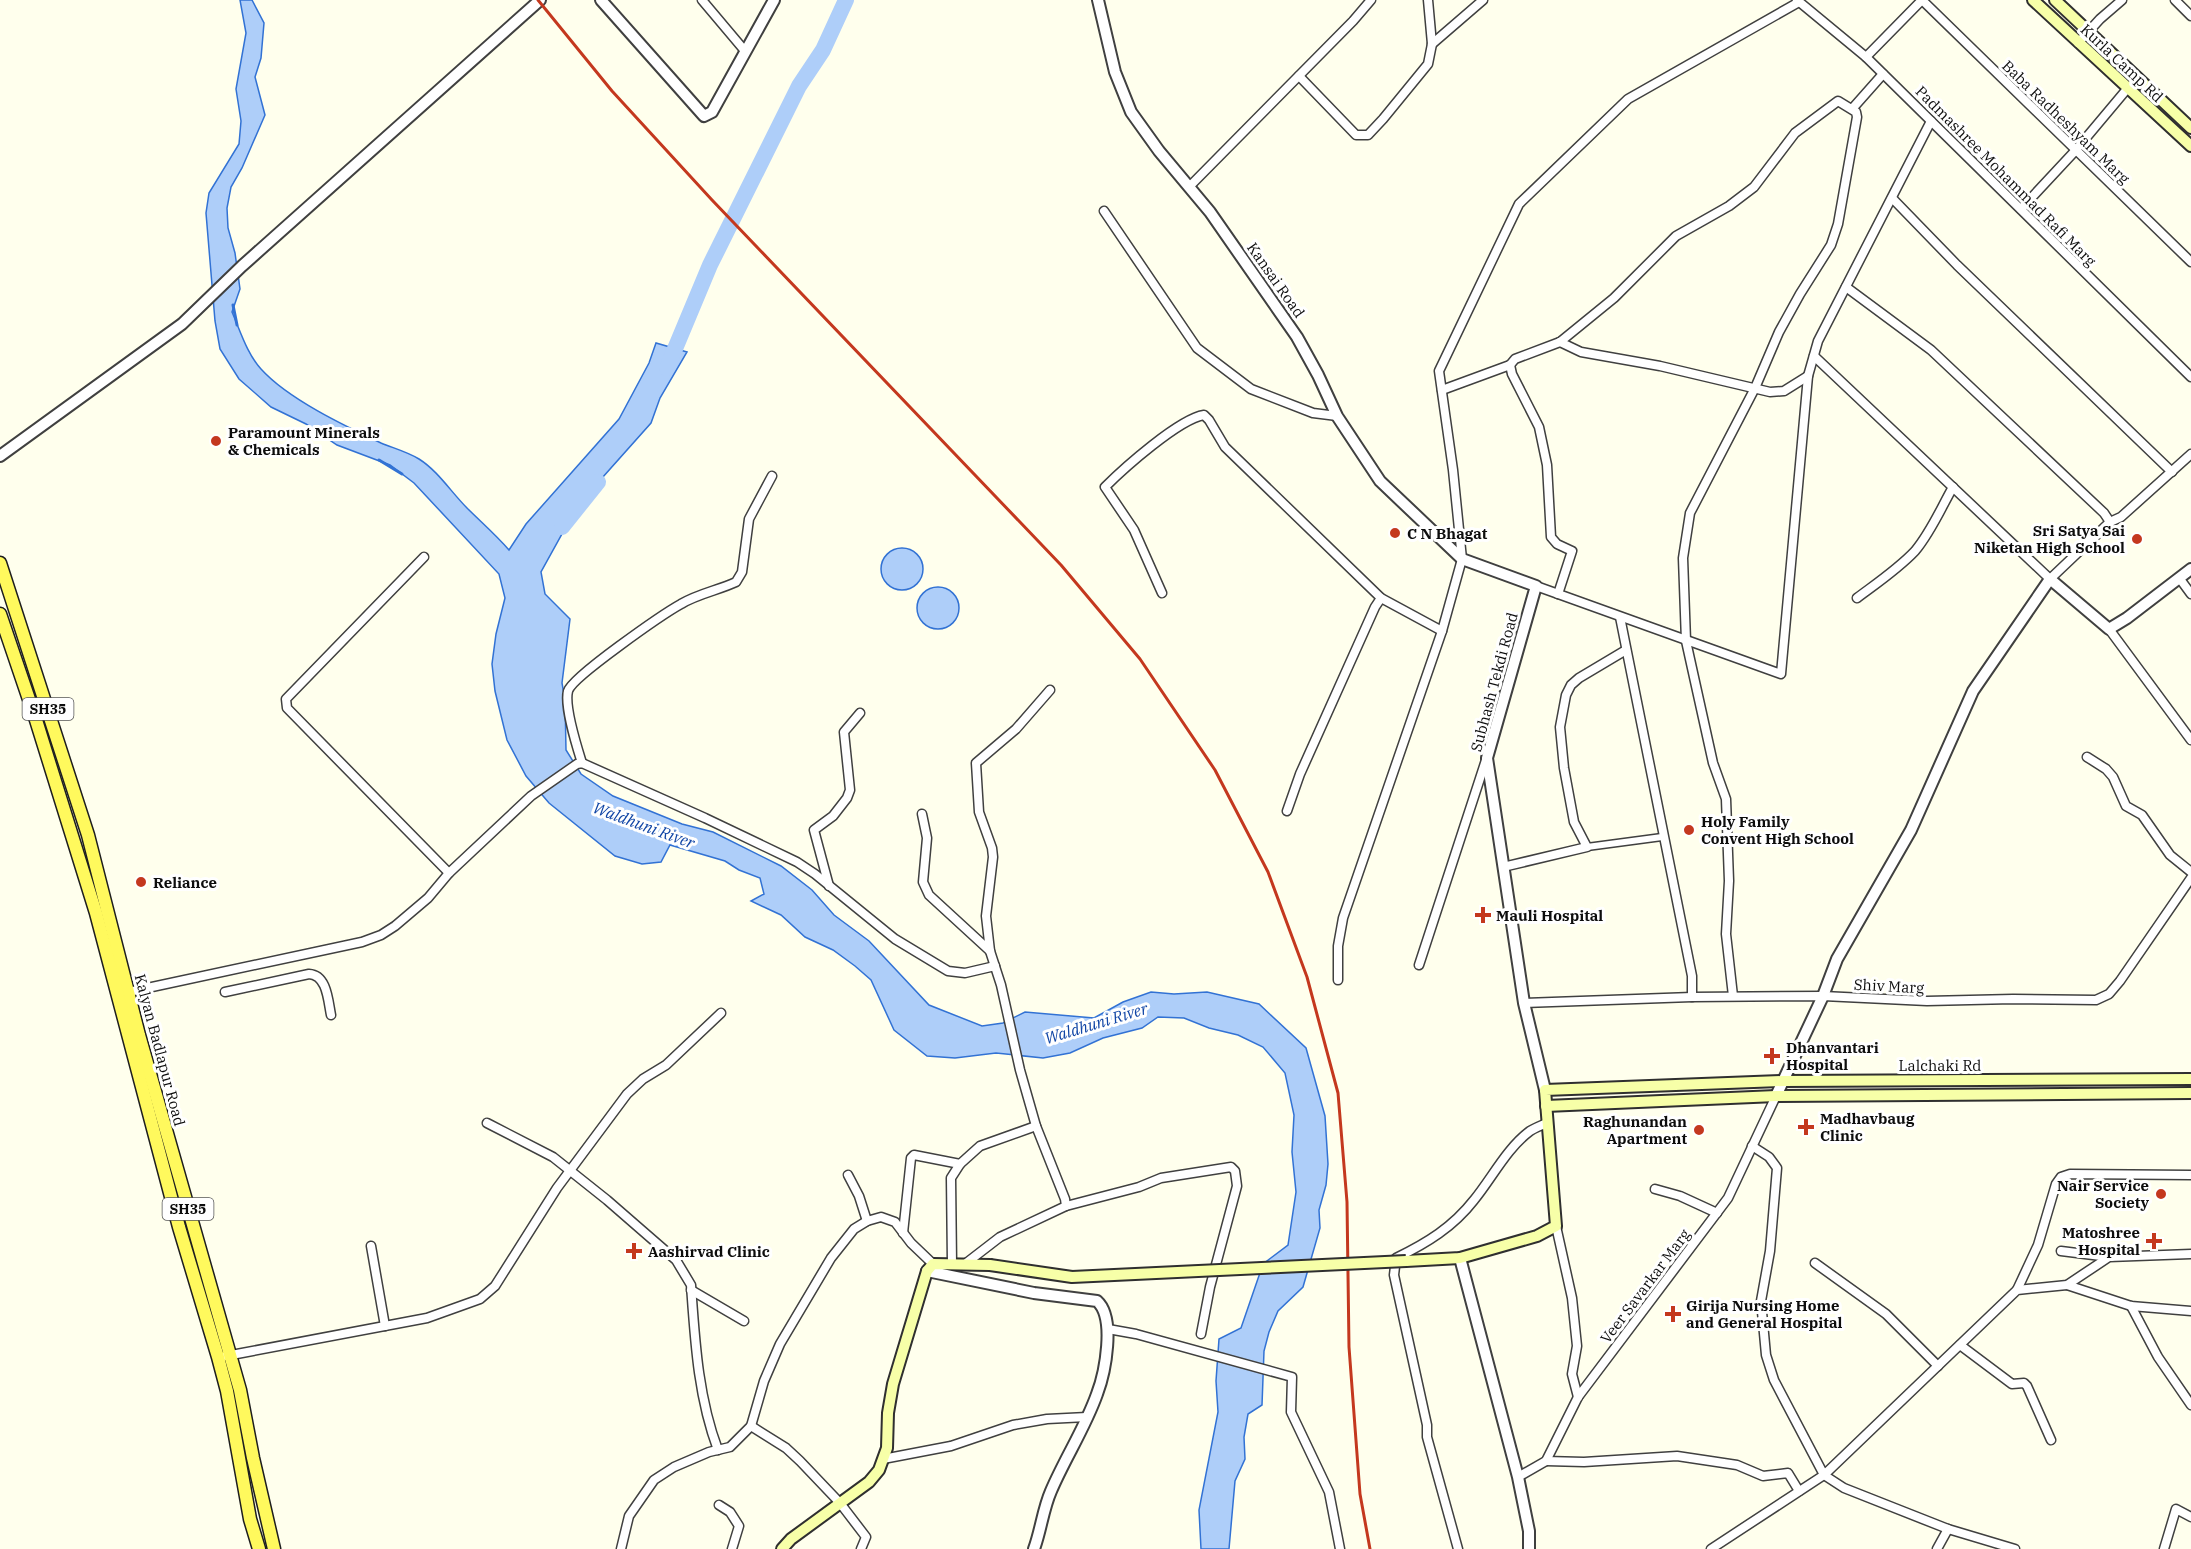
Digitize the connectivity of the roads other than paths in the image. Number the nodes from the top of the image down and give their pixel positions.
1 (540, 0) edge
2 (601, 0) edge
3 (702, 0) edge
4 (774, 0) edge
5 (1098, 0) edge
6 (1371, 0) edge
7 (1428, 0) edge
8 (1483, 0) edge
9 (1922, 0) edge
10 (2033, 0) edge
11 (2055, 0) edge
12 (2122, 0) edge
13 (2175, 0) edge
14 (1798, 1) edge
15 (2191, 16) edge
16 (2088, 32) junction
17 (2078, 43) junction
18 (1432, 44) junction
19 (745, 51) junction
20 (1866, 57) junction
21 (1883, 74) junction
22 (1299, 76) junction
23 (2138, 79) junction
24 (2127, 88) junction
25 (1852, 110) junction
26 (1931, 121) junction
27 (2191, 128) edge
28 (2191, 146) edge
29 (2076, 151) junction
30 (1189, 187) junction
31 (1892, 198) junction
32 (2021, 209) junction
33 (1104, 211) dead end
34 (2191, 262) edge
35 (1846, 287) junction
36 (1560, 342) junction
37 (1814, 356) junction
38 (1510, 365) junction
39 (1808, 376) junction
40 (2191, 377) edge
41 (1755, 388) junction
42 (1442, 390) junction
43 (1337, 416) junction
44 (2191, 454) edge
45 (0, 456) edge
46 (2172, 472) junction
47 (772, 476) dead end
48 (1953, 487) junction
49 (2110, 522) junction
50 (424, 557) dead end
51 (1462, 560) junction
52 (0, 563) edge
53 (2191, 569) edge
54 (2050, 579) junction
55 (2180, 579) junction
56 (1536, 586) junction
57 (1162, 593) dead end
58 (1558, 594) junction
59 (2191, 594) edge
60 (1381, 598) junction
61 (1857, 598) dead end
62 (0, 614) edge
63 (1620, 617) junction
64 (2109, 629) junction
65 (1442, 631) junction
66 (1686, 641) junction
67 (1626, 650) junction
68 (1050, 690) dead end
69 (860, 713) dead end
70 (2191, 740) edge
71 (2087, 757) dead end
72 (1487, 758) junction
73 (580, 763) junction
74 (1287, 811) dead end
75 (922, 814) dead end
76 (1662, 837) junction
77 (1587, 847) junction
78 (1503, 867) junction
79 (2191, 872) edge
80 (449, 873) junction
81 (2191, 878) edge
82 (829, 886) junction
83 (990, 951) junction
84 (1419, 965) dead end
85 (995, 966) junction
86 (1338, 980) dead end
87 (225, 992) dead end
88 (123, 993) junction
89 (1692, 996) junction
90 (1732, 996) junction
91 (1823, 996) junction
92 (1524, 1003) junction
93 (721, 1013) dead end
94 (331, 1015) dead end
95 (2100, 1079) junction
96 (2191, 1079) edge
97 (1784, 1081) junction
98 (1545, 1090) junction
99 (2098, 1093) junction
100 (2191, 1093) edge
101 (1776, 1096) junction
102 (1546, 1106) junction
103 (487, 1123) dead end
104 (1547, 1123) junction
105 (1036, 1126) junction
106 (1752, 1146) junction
107 (960, 1164) junction
108 (569, 1170) junction
109 (848, 1175) dead end
110 (2191, 1175) edge
111 (1655, 1189) dead end
112 (1066, 1206) junction
113 (1717, 1213) junction
114 (867, 1221) junction
115 (1556, 1226) junction
116 (903, 1233) junction
117 (371, 1246) dead end
118 (2061, 1251) dead end
119 (2191, 1254) edge
120 (2109, 1257) junction
121 (1460, 1258) junction
122 (1815, 1263) dead end
123 (952, 1264) junction
124 (965, 1264) junction
125 (930, 1268) junction
126 (2067, 1285) junction
127 (691, 1290) junction
128 (2018, 1290) junction
129 (2130, 1306) junction
130 (2191, 1311) edge
131 (744, 1321) dead end
132 (385, 1326) junction
133 (1108, 1329) junction
134 (1201, 1334) dead end
135 (1960, 1345) junction
136 (231, 1356) junction
137 (218, 1357) junction
138 (1938, 1366) junction
139 (1578, 1397) junction
140 (2191, 1405) edge
141 (1087, 1417) junction
142 (751, 1426) junction
143 (2051, 1440) dead end
144 (718, 1450) junction
145 (883, 1459) junction
146 (1546, 1461) junction
147 (1824, 1475) junction
148 (1518, 1477) junction
149 (1800, 1491) junction
150 (840, 1503) junction
151 (719, 1505) dead end
152 (267, 1517) junction
153 (2191, 1517) edge
154 (250, 1519) junction
155 (1948, 1528) junction
156 (259, 1549) edge
157 (274, 1549) edge
158 (621, 1549) edge
159 (732, 1549) edge
160 (782, 1549) edge
161 (861, 1549) edge
162 (1034, 1549) edge
163 (1340, 1549) edge
164 (1458, 1549) edge
165 (1529, 1549) edge
166 (1711, 1549) edge
167 (1937, 1549) edge
168 (2014, 1549) edge
169 (2164, 1549) edge

1 - 45 street
2 - 19 street
3 - 19 street
4 - 19 street
5 - 30 street, Kansai Road
6 - 22 street
7 - 18 street
8 - 18 street
9 - 20 street
9 - 29 street, Baba Radheshyam Marg
10 - 17 main road, Kurla Camp Rd
11 - 16 main road, Kurla Camp Rd
12 - 16 street
13 - 15 street
14 - 20 street, Padmashree Mohammad Rafi Marg
14 - 42 street
16 - 17 street
16 - 23 main road, Kurla Camp Rd
17 - 24 main road, Kurla Camp Rd
18 - 22 street
20 - 21 street, Padmashree Mohammad Rafi Marg
21 - 25 street
21 - 26 street, Padmashree Mohammad Rafi Marg
22 - 30 street
23 - 24 street
23 - 27 main road, Kurla Camp Rd
24 - 28 main road, Kurla Camp Rd
24 - 29 street
25 - 36 street
25 - 41 street
26 - 31 street
26 - 32 street, Padmashree Mohammad Rafi Marg
29 - 32 street
29 - 34 street, Baba Radheshyam Marg
30 - 43 street, Kansai Road
31 - 35 street
31 - 46 street
32 - 40 street, Padmashree Mohammad Rafi Marg
33 - 43 street
35 - 37 street
35 - 49 street
36 - 38 street
36 - 41 street
37 - 39 street
37 - 48 street
38 - 42 street
38 - 58 street
39 - 41 street
39 - 66 street
41 - 66 street
42 - 51 street
43 - 51 street, Kansai Road
44 - 46 street
46 - 49 street
47 - 73 street
48 - 54 street
48 - 61 street
49 - 54 street
50 - 80 street
51 - 56 street
51 - 65 street
52 - 88 main road, Kalyan Badlapur Road / SH35
53 - 55 street
54 - 64 street
54 - 91 street
55 - 59 street
55 - 64 street
56 - 58 street
56 - 72 street, Subhash Tekdi Road
57 - 60 street
58 - 63 street
60 - 65 street
60 - 74 street
62 - 88 main road, Kalyan Badlapur Road / SH35
63 - 66 street
63 - 67 street
64 - 70 street
65 - 86 street
66 - 90 street
67 - 76 street
67 - 77 street
68 - 83 street
69 - 82 street
71 - 79 street
72 - 78 street, Subhash Tekdi Road
72 - 84 street
73 - 80 street
73 - 82 street
75 - 83 street
76 - 77 street
76 - 89 street
77 - 78 street
78 - 92 street, Subhash Tekdi Road
80 - 88 street
81 - 91 street, Shiv Marg
82 - 85 street
83 - 85 street
85 - 105 street
87 - 94 street
88 - 136 main road, Kalyan Badlapur Road / SH35
88 - 137 main road, Kalyan Badlapur Road / SH35
89 - 90 street, Shiv Marg
89 - 92 street, Shiv Marg
90 - 91 street, Shiv Marg
91 - 97 street
92 - 98 street, Subhash Tekdi Road
93 - 108 street
95 - 96 main road, Lalchaki Rd
95 - 97 main road, Lalchaki Rd
95 - 99 main road
97 - 98 main road, Lalchaki Rd
97 - 101 street
98 - 102 main road, Subhash Tekdi Road
99 - 100 main road, Lalchaki Rd
99 - 101 main road, Lalchaki Rd
101 - 102 main road, Lalchaki Rd
101 - 106 street, Veer Savarkar Marg
102 - 104 main road, Subhash Tekdi Road
103 - 108 street
104 - 115 main road, Subhash Tekdi Road
104 - 164 street
105 - 107 street
105 - 112 street
106 - 113 street, Veer Savarkar Marg
106 - 147 street
107 - 116 street
107 - 123 street
108 - 127 street
108 - 132 street
109 - 114 street
110 - 128 street
111 - 113 street
112 - 124 street
112 - 134 street
113 - 139 street, Veer Savarkar Marg
114 - 116 street
114 - 142 street
115 - 121 main road
115 - 139 street
116 - 125 street
117 - 132 street
118 - 120 street
119 - 120 street
120 - 126 street
121 - 124 main road, bridge
121 - 148 street
122 - 138 street
123 - 124 main road
123 - 125 main road
125 - 133 street
125 - 145 main road
126 - 128 street
126 - 129 street
127 - 131 street
127 - 144 street
128 - 135 street
129 - 130 street
129 - 140 street
132 - 136 street
133 - 141 street
133 - 163 street
135 - 138 street
135 - 143 street
136 - 137 street
136 - 152 main road, Kalyan Badlapur Road / SH35
137 - 154 main road, Kalyan Badlapur Road / SH35
138 - 147 street
139 - 146 street, Veer Savarkar Marg
141 - 145 street
141 - 162 street
142 - 144 street
142 - 150 street
144 - 158 street
145 - 150 main road
146 - 148 street
146 - 149 street
147 - 149 street
147 - 155 street
148 - 165 street
149 - 166 street
150 - 160 main road
150 - 161 street
151 - 159 street
152 - 154 main road
152 - 157 main road, Kalyan Badlapur Road / SH35
153 - 169 street
154 - 156 main road, Kalyan Badlapur Road / SH35
155 - 167 street
155 - 168 street

